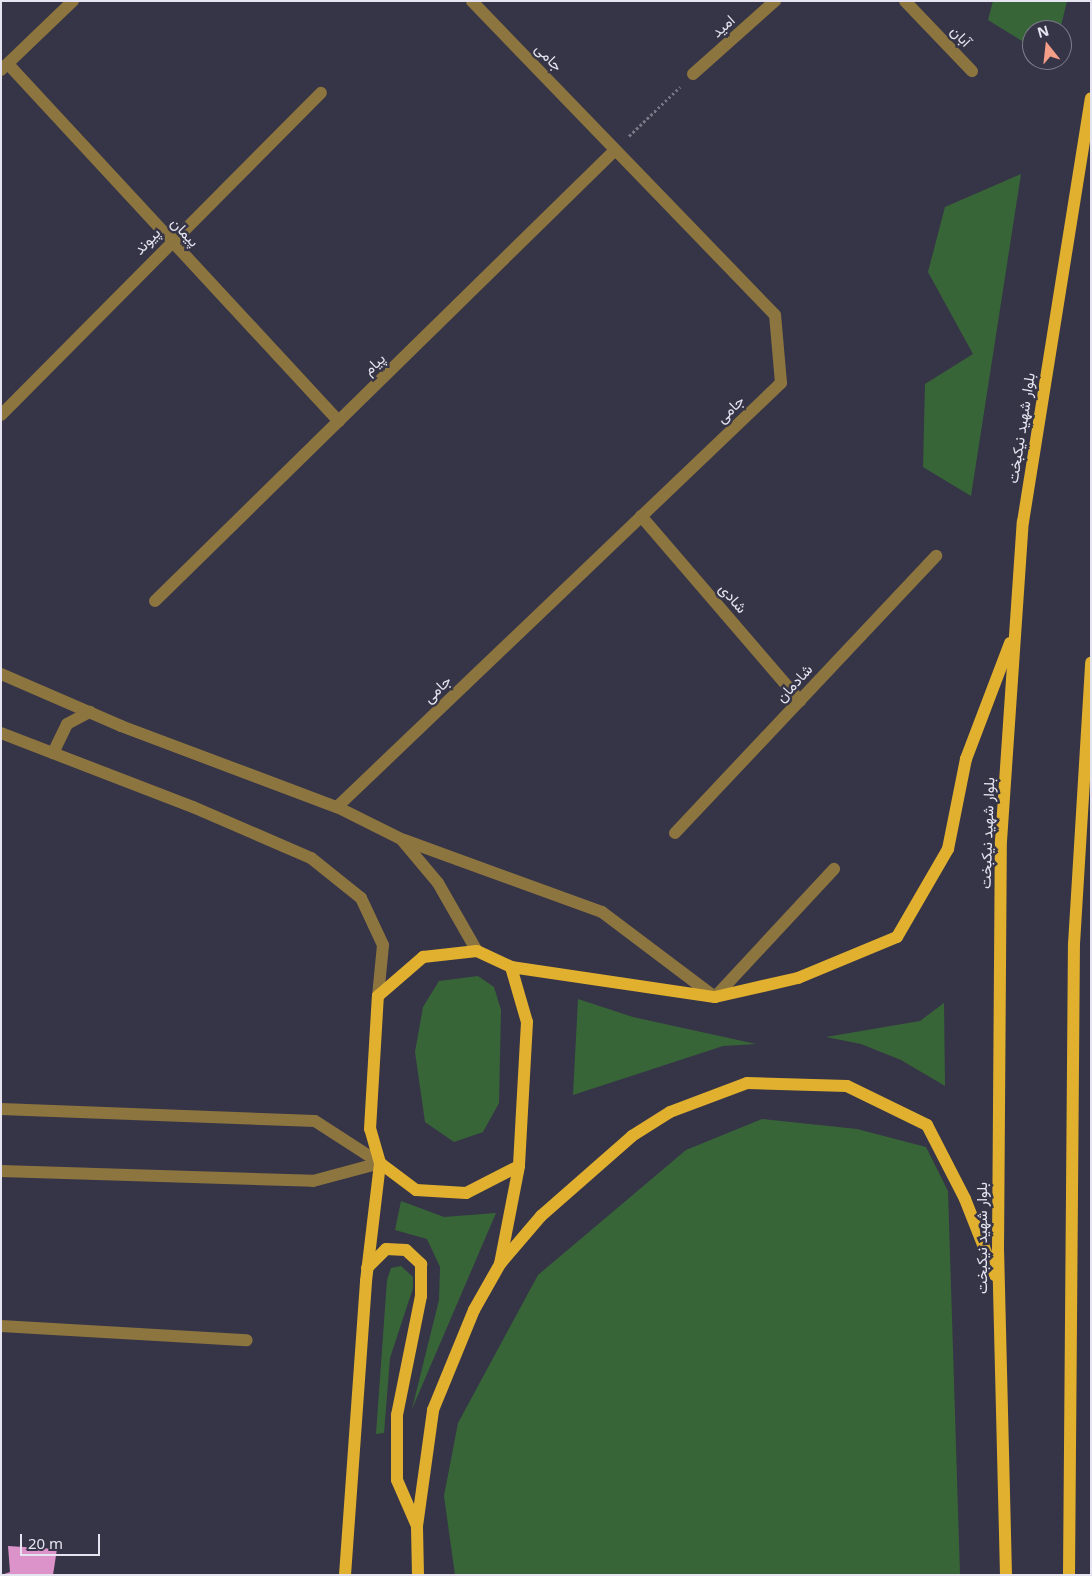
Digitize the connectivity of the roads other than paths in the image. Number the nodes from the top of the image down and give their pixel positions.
1 (73, 1) edge
2 (472, 1) edge
3 (775, 1) edge
4 (906, 1) edge
5 (5, 67) edge
6 (972, 71) dead end
7 (693, 74) road end
8 (320, 93) dead end
9 (1091, 98) edge
10 (615, 150) junction
11 (171, 240) junction
12 (1, 415) edge
13 (338, 421) junction
14 (641, 516) junction
15 (936, 556) dead end
16 (155, 601) dead end
17 (1016, 629) junction
18 (1091, 664) edge
19 (1, 674) edge
20 (800, 701) junction
21 (90, 712) junction
22 (1, 733) edge
23 (54, 753) junction
24 (337, 806) junction
25 (674, 833) dead end
26 (401, 839) junction
27 (834, 869) dead end
28 (477, 951) junction
29 (511, 967) junction
30 (378, 996) junction
31 (716, 997) junction
32 (1, 1109) edge
33 (380, 1163) junction
34 (519, 1166) junction
35 (1, 1171) edge
36 (500, 1264) junction
37 (367, 1268) junction
38 (998, 1283) junction
39 (1, 1326) edge
40 (247, 1340) dead end
41 (417, 1526) junction
42 (345, 1575) edge
43 (418, 1575) edge
44 (1006, 1575) edge
45 (1069, 1575) edge

1 - 5 street
2 - 10 street, جامی
3 - 7 street, امید
4 - 6 street, آبان
5 - 11 street, پیمان
8 - 11 street, پیوند
9 - 17 main road, بلوار شهید نیکبخت
10 - 13 street, پیام
10 - 14 street, جامی
11 - 12 street, پیوند
11 - 13 street, پیمان
13 - 16 street, پیام
14 - 20 street, شادی
14 - 24 street, جامی
15 - 20 street, شادمان
17 - 31 main road
17 - 38 main road, بلوار شهید نیکبخت
18 - 45 main road
19 - 21 street
20 - 25 street, شادمان
21 - 23 street
21 - 24 street
22 - 23 street
23 - 30 street
24 - 26 street
26 - 28 street
26 - 31 street
27 - 31 street
28 - 29 main road
28 - 30 main road
29 - 31 main road
29 - 34 main road
30 - 33 main road
32 - 33 street
33 - 34 main road
33 - 35 street
33 - 37 main road
34 - 36 main road
36 - 38 main road
36 - 41 main road
37 - 41 main road
37 - 42 main road
38 - 44 main road, بلوار شهید نیکبخت
39 - 40 street
41 - 43 main road

